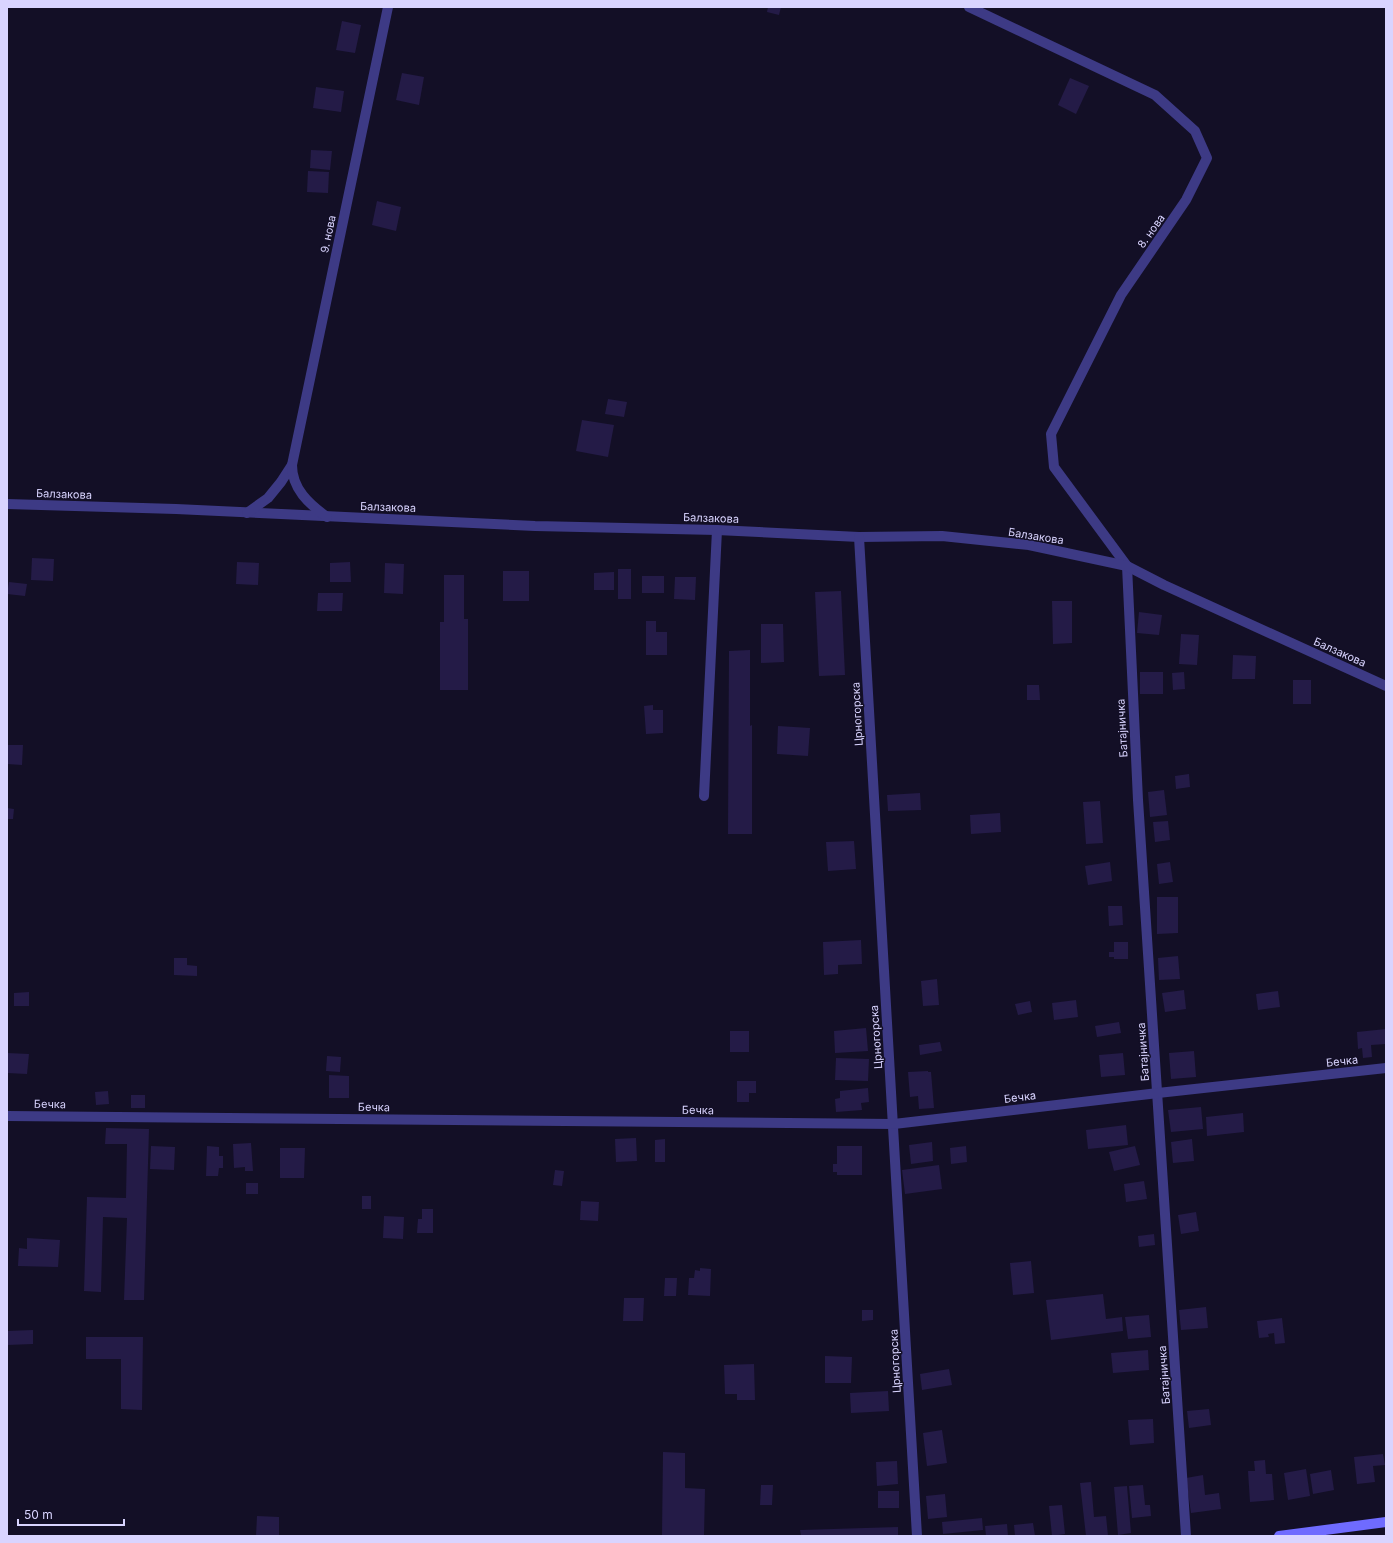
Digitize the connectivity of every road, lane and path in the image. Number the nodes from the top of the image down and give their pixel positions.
1 (388, 7) edge
2 (969, 7) edge
3 (292, 465) junction
4 (7, 504) edge
5 (247, 513) junction
6 (328, 517) junction
7 (717, 530) junction
8 (859, 537) junction
9 (1127, 566) junction
10 (1386, 686) edge
11 (704, 796) dead end
12 (1386, 1068) edge
13 (1158, 1093) junction
14 (7, 1116) edge
15 (894, 1124) junction
16 (1386, 1522) edge
17 (917, 1536) edge
18 (1186, 1536) edge
19 (1279, 1536) edge

1 - 3 street, 9. нова
2 - 9 street, 8. нова
3 - 5 street, 9. нова
3 - 6 street, 9. нова
4 - 5 street, Балзакова
5 - 6 street, Балзакова
6 - 7 street, Балзакова
7 - 8 street, Балзакова
7 - 11 street
8 - 9 street, Балзакова
8 - 15 street, Црногорска
9 - 10 street, Балзакова
9 - 13 street, Батајничка
12 - 13 street, Бечка
13 - 15 street, Бечка
13 - 18 street, Батајничка
14 - 15 street, Бечка
15 - 17 street, Црногорска
16 - 19 main road

